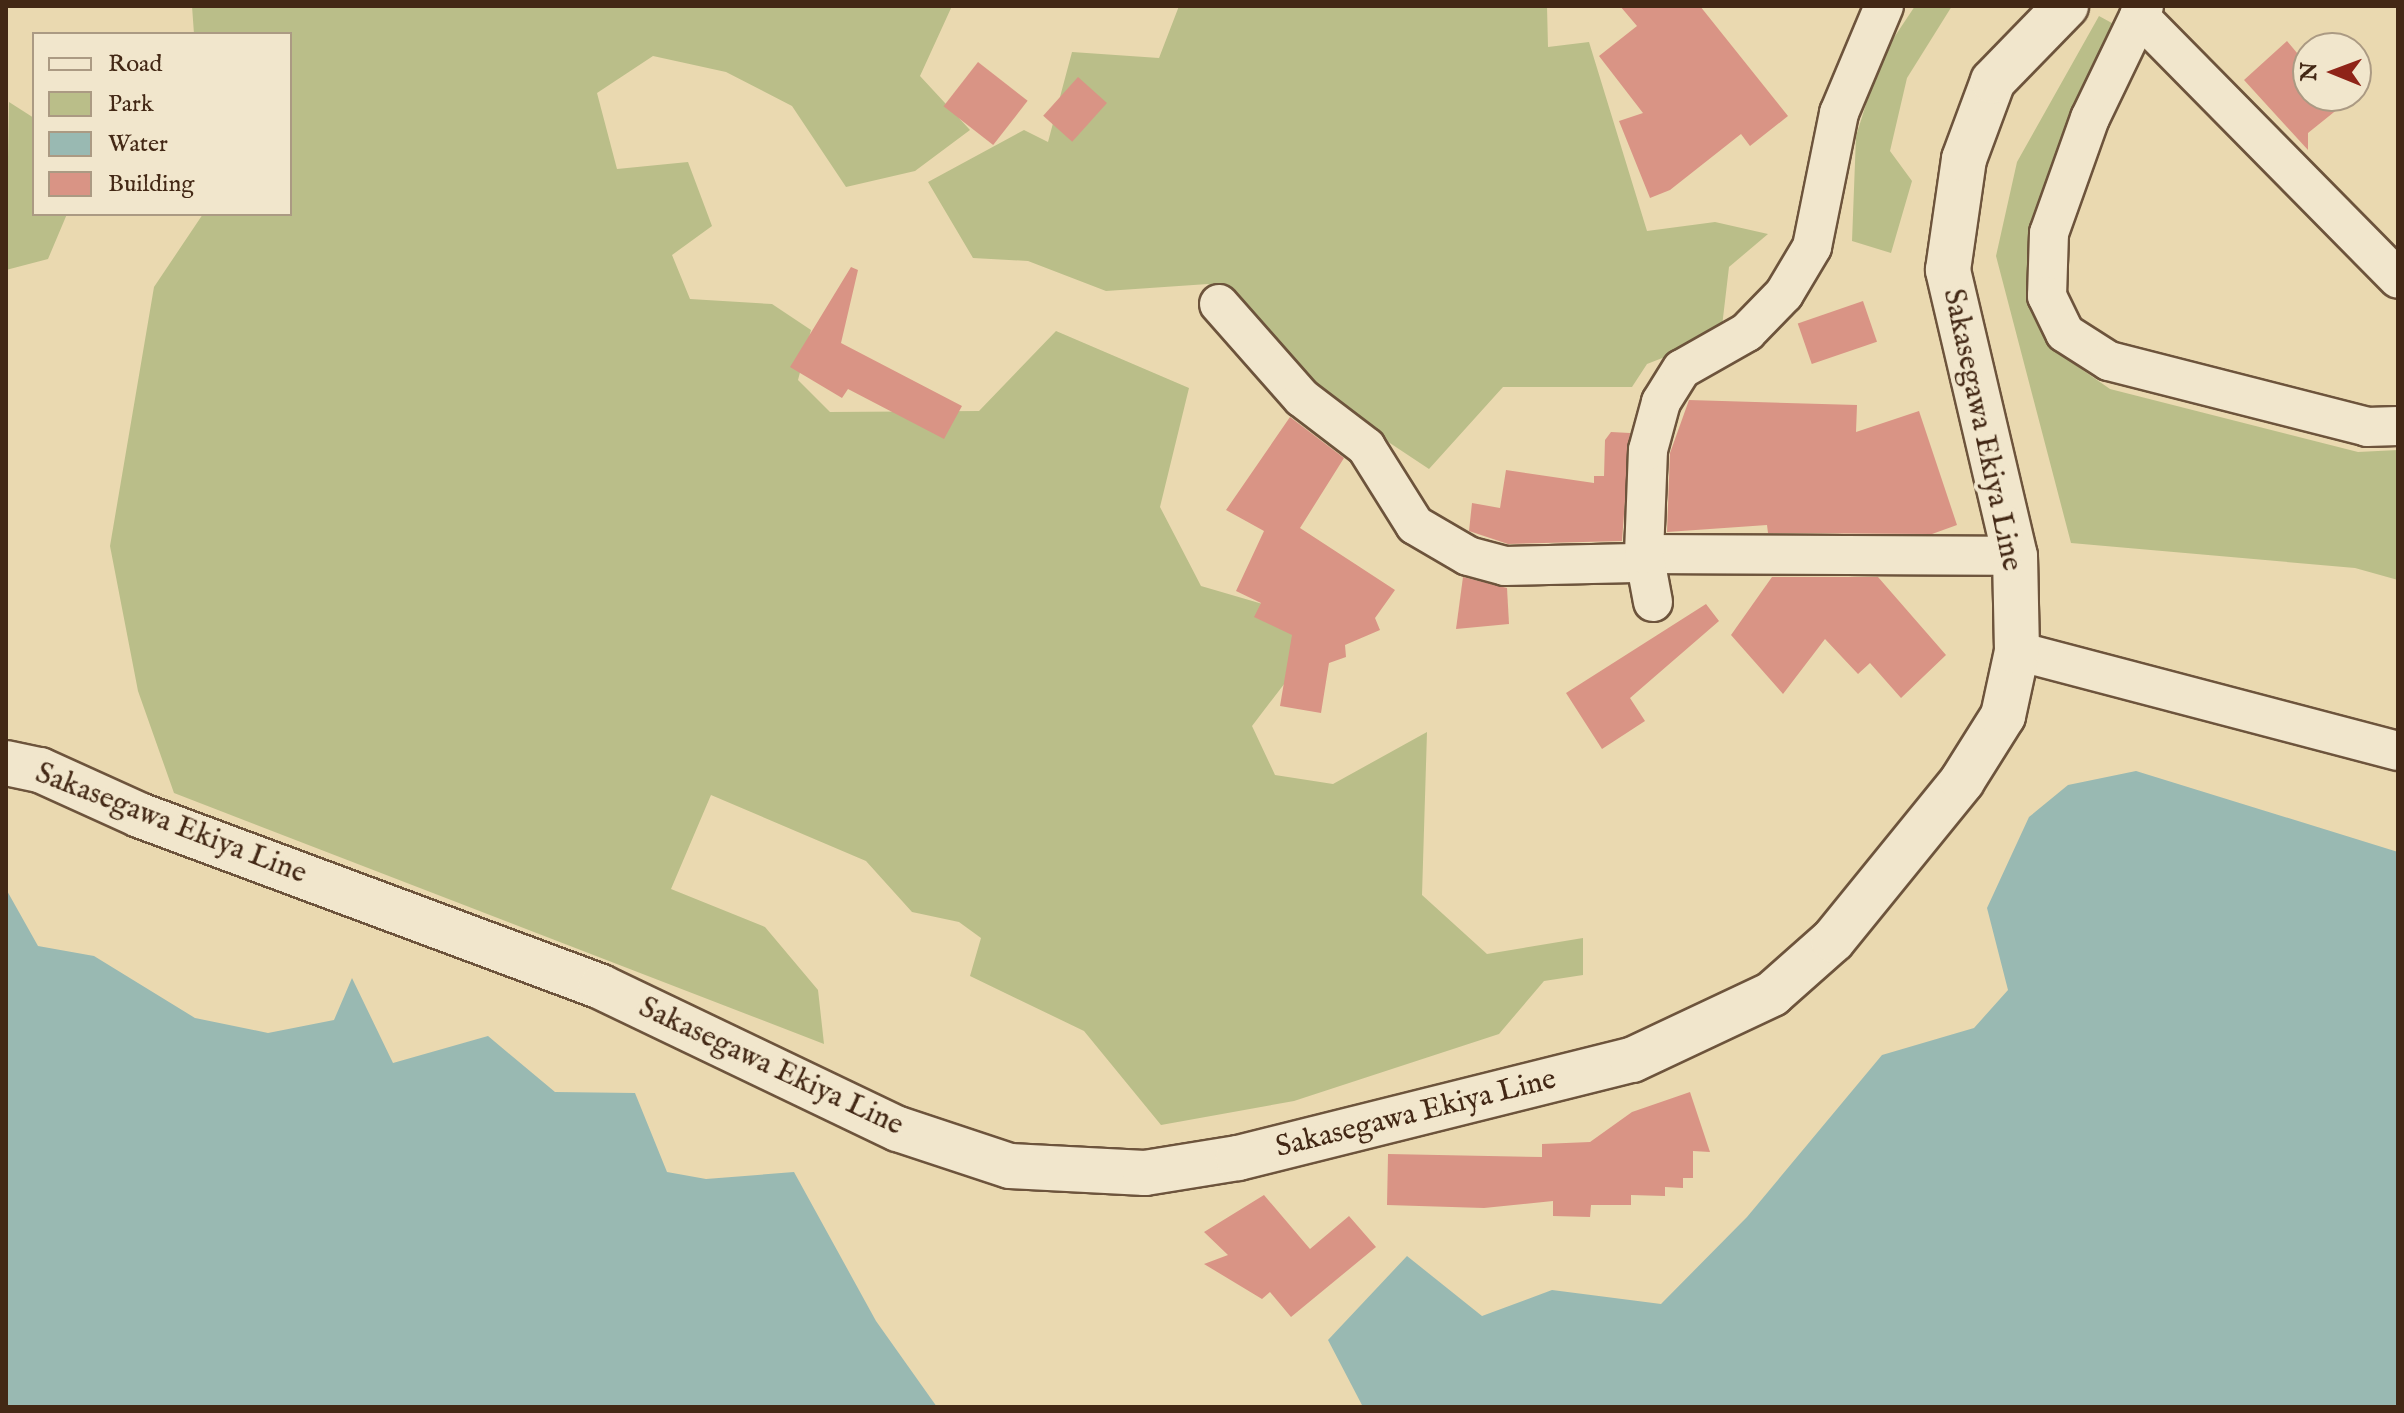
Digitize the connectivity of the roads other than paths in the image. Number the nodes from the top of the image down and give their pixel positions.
1 (1884, 6) edge
2 (2066, 6) edge
3 (2141, 11) edge
4 (2398, 279) edge
5 (1219, 304) dead end
6 (2398, 426) edge
7 (1644, 554) junction
8 (2015, 556) junction
9 (1653, 602) dead end
10 (2017, 651) junction
11 (2398, 751) edge
12 (6, 763) edge

1 - 7 street
2 - 8 main road, Sakasegawa Ekiya Line
3 - 4 street
3 - 6 street
5 - 7 street
7 - 8 street
7 - 9 street
8 - 10 main road, Sakasegawa Ekiya Line
10 - 11 street
10 - 12 main road, Sakasegawa Ekiya Line

